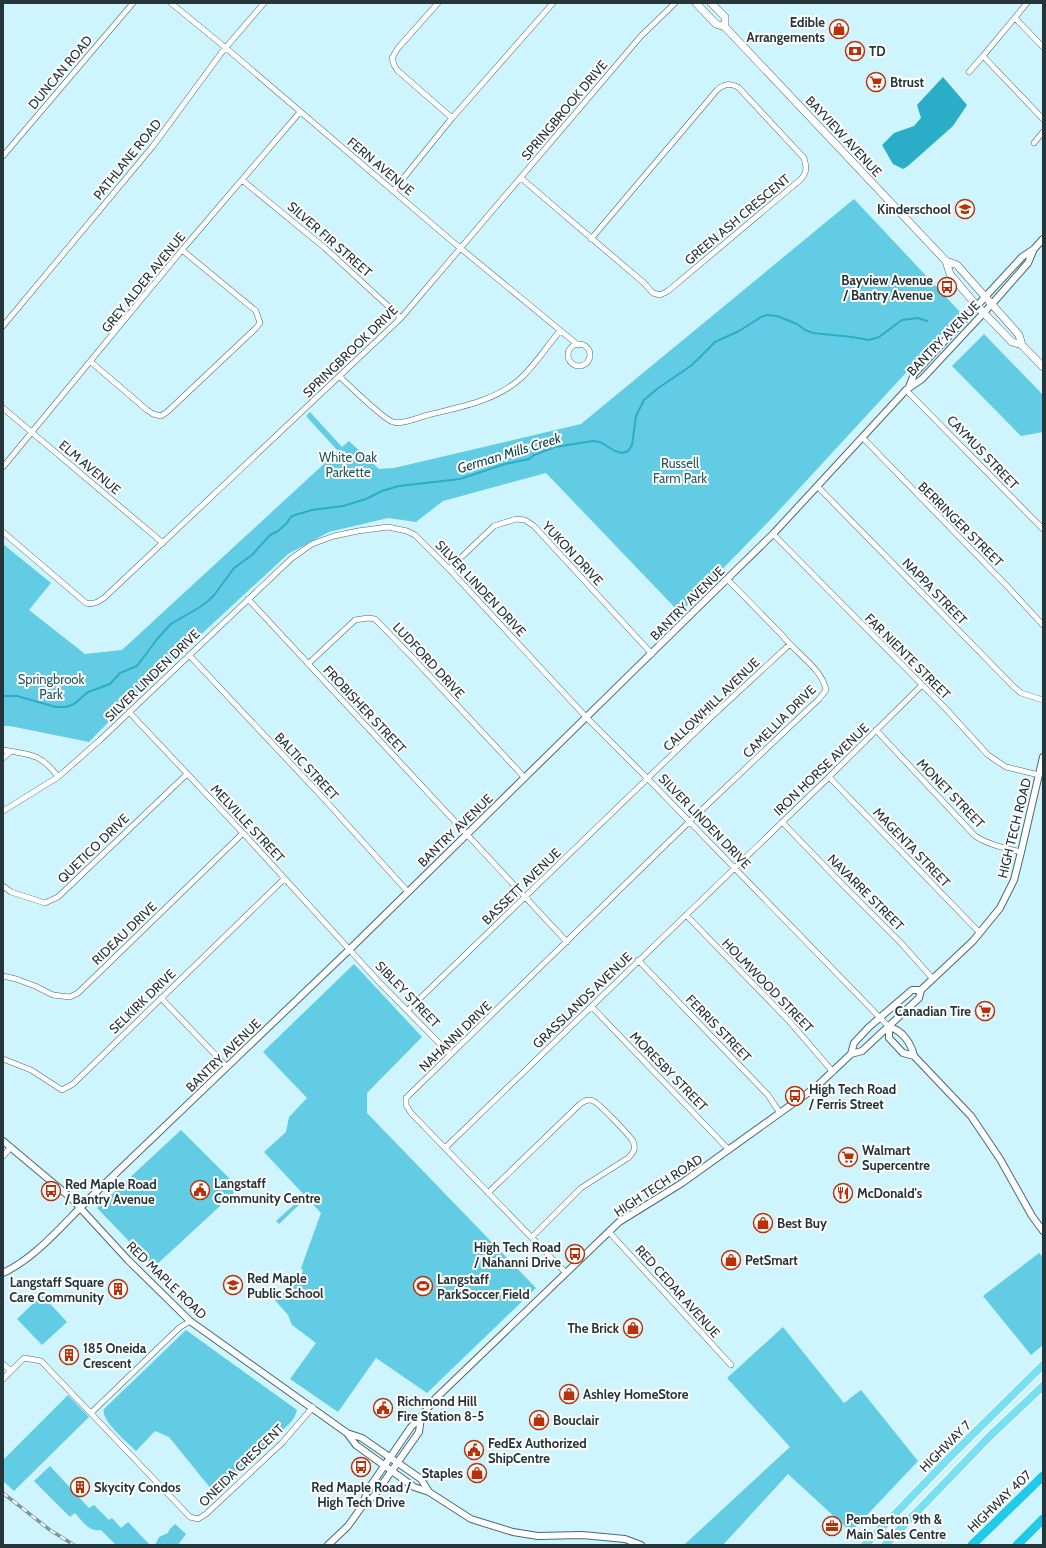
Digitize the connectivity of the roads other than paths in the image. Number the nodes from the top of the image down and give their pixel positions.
1 (133, 3) edge
2 (171, 3) edge
3 (264, 3) edge
4 (438, 3) edge
5 (553, 3) edge
6 (675, 3) edge
7 (696, 3) edge
8 (711, 3) edge
9 (1027, 3) edge
10 (1015, 18) junction
11 (725, 27) junction
12 (1043, 47) edge
13 (226, 48) junction
14 (983, 56) junction
15 (969, 72) dead end
16 (300, 112) junction
17 (452, 118) junction
18 (1043, 119) edge
19 (1043, 132) edge
20 (1034, 143) dead end
21 (3, 156) edge
22 (521, 178) junction
23 (242, 180) junction
24 (393, 191) junction
25 (591, 239) junction
26 (1043, 239) edge
27 (461, 249) junction
28 (1034, 249) junction
29 (182, 250) junction
30 (946, 262) junction
31 (986, 296) junction
32 (992, 304) junction
33 (977, 306) junction
34 (984, 312) junction
35 (402, 318) junction
36 (3, 326) edge
37 (560, 331) junction
38 (578, 345) junction
39 (1022, 345) junction
40 (91, 362) junction
41 (1043, 367) edge
42 (340, 376) junction
43 (908, 389) junction
44 (3, 408) edge
45 (31, 432) junction
46 (863, 438) junction
47 (3, 467) edge
48 (817, 486) junction
49 (1043, 530) edge
50 (3, 532) edge
51 (773, 534) junction
52 (163, 543) junction
53 (449, 568) junction
54 (727, 579) junction
55 (248, 599) junction
56 (1043, 625) edge
57 (789, 645) junction
58 (652, 654) junction
59 (189, 655) junction
60 (308, 664) junction
61 (922, 685) junction
62 (1043, 700) edge
63 (129, 712) junction
64 (587, 718) junction
65 (876, 730) junction
66 (3, 750) edge
67 (10, 752) junction
68 (3, 758) edge
69 (1043, 758) edge
70 (187, 774) junction
71 (1039, 775) junction
72 (58, 777) junction
73 (829, 777) junction
74 (525, 778) junction
75 (648, 779) junction
76 (3, 811) edge
77 (690, 821) junction
78 (782, 822) junction
79 (243, 833) junction
80 (466, 834) junction
81 (1022, 852) junction
82 (735, 868) junction
83 (284, 879) junction
84 (3, 886) edge
85 (408, 892) junction
86 (525, 898) junction
87 (686, 915) junction
88 (979, 932) junction
89 (567, 942) junction
90 (350, 949) junction
91 (638, 960) junction
92 (3, 976) edge
93 (933, 979) junction
94 (921, 990) junction
95 (161, 998) junction
96 (592, 1007) junction
97 (408, 1010) junction
98 (879, 1018) junction
99 (889, 1027) junction
100 (450, 1054) junction
101 (852, 1054) junction
102 (914, 1056) junction
103 (3, 1059) edge
104 (227, 1066) junction
105 (833, 1072) junction
106 (780, 1113) junction
107 (3, 1141) edge
108 (11, 1147) junction
109 (445, 1148) junction
110 (729, 1150) junction
111 (3, 1156) edge
112 (488, 1192) junction
113 (80, 1208) junction
114 (1043, 1231) edge
115 (609, 1232) junction
116 (532, 1237) junction
117 (3, 1273) edge
118 (566, 1273) junction
119 (190, 1320) junction
120 (3, 1364) edge
121 (731, 1365) dead end
122 (1043, 1365) edge
123 (10, 1371) junction
124 (3, 1379) edge
125 (1043, 1386) edge
126 (313, 1407) junction
127 (91, 1413) junction
128 (421, 1418) junction
129 (347, 1433) junction
130 (390, 1457) junction
131 (397, 1463) junction
132 (385, 1465) junction
133 (392, 1471) junction
134 (1043, 1476) edge
135 (428, 1492) junction
136 (363, 1505) junction
137 (1043, 1519) edge
138 (328, 1545) edge
139 (641, 1545) edge
140 (865, 1545) edge
141 (886, 1545) edge
142 (972, 1545) edge
143 (1017, 1545) edge

1 - 21 street, DUNCAN ROAD
2 - 13 street, FERN AVENUE
3 - 13 street, PATHLANE ROAD
4 - 17 street
5 - 17 street
6 - 22 street, SPRINGBROOK DRIVE
7 - 11 main road, BAYVIEW AVENUE
8 - 11 main road, BAYVIEW AVENUE
9 - 10 street
10 - 12 street
10 - 14 street
11 - 30 main road, BAYVIEW AVENUE
13 - 16 street, FERN AVENUE
13 - 36 street, PATHLANE ROAD
14 - 15 street
14 - 18 street
16 - 23 street, GREY ALDER AVENUE
16 - 24 street, FERN AVENUE
17 - 24 street
19 - 20 street
22 - 25 street, GREEN ASH CRESCENT
22 - 27 street, SPRINGBROOK DRIVE
23 - 29 street, GREY ALDER AVENUE
23 - 35 street, SILVER FIR STREET
24 - 27 street, FERN AVENUE
25 - 25 street, GREEN ASH CRESCENT
26 - 28 street
27 - 35 street, SPRINGBROOK DRIVE
27 - 37 street, FERN AVENUE
28 - 31 street, BANTRY AVENUE
28 - 32 street, BANTRY AVENUE
29 - 40 street, GREY ALDER AVENUE
29 - 40 street
30 - 31 main road, BAYVIEW AVENUE
30 - 33 main road, BAYVIEW AVENUE
31 - 32 main road, BAYVIEW AVENUE
31 - 33 street, BANTRY AVENUE
32 - 34 street, BANTRY AVENUE
32 - 39 main road, BAYVIEW AVENUE
33 - 34 main road, BAYVIEW AVENUE
33 - 43 street, BANTRY AVENUE
34 - 39 main road, BAYVIEW AVENUE
34 - 43 street, BANTRY AVENUE
35 - 42 street, SPRINGBROOK DRIVE
37 - 38 street, FERN AVENUE
37 - 42 street
38 - 38 street, FERN AVENUE
39 - 41 main road, BAYVIEW AVENUE
40 - 45 street, GREY ALDER AVENUE
42 - 52 street, SPRINGBROOK DRIVE
43 - 46 street, BANTRY AVENUE
43 - 49 street, CAYMUS STREET
44 - 45 street, ELM AVENUE
45 - 47 street, GREY ALDER AVENUE
45 - 52 street, ELM AVENUE
46 - 48 street, BANTRY AVENUE
46 - 56 street, BERRINGER STREET
48 - 51 street, BANTRY AVENUE
48 - 62 street, NAPPA STREET
50 - 52 street, SPRINGBROOK DRIVE
51 - 54 street, BANTRY AVENUE
51 - 61 street, FAR NIENTE STREET
53 - 55 street, SILVER LINDEN DRIVE
53 - 58 street, YUKON DRIVE
53 - 64 street, SILVER LINDEN DRIVE
54 - 57 street, CAMELLIA DRIVE
54 - 58 street, BANTRY AVENUE
55 - 59 street, SILVER LINDEN DRIVE
55 - 60 street, FROBISHER STREET
57 - 75 street, CALLOWHILL AVENUE
57 - 77 street, CAMELLIA DRIVE
58 - 64 street, BANTRY AVENUE
59 - 63 street, SILVER LINDEN DRIVE
59 - 85 street, BALTIC STREET
60 - 74 street, LUDFORD DRIVE
60 - 80 street, FROBISHER STREET
61 - 65 street, IRON HORSE AVENUE
61 - 71 street, FAR NIENTE STREET
63 - 70 street, MELVILLE STREET
63 - 72 street, SILVER LINDEN DRIVE
64 - 74 street, BANTRY AVENUE
64 - 75 street, SILVER LINDEN DRIVE
65 - 73 street, IRON HORSE AVENUE
65 - 81 street, MONET STREET
66 - 67 street
67 - 68 street
67 - 72 street
69 - 71 street, HIGH TECH ROAD
70 - 79 street, MELVILLE STREET
70 - 84 street, QUETICO DRIVE
71 - 81 street, HIGH TECH ROAD
72 - 76 street, SILVER LINDEN DRIVE
73 - 78 street, IRON HORSE AVENUE
73 - 88 street, MAGENTA STREET
74 - 80 street, BANTRY AVENUE
75 - 77 street, SILVER LINDEN DRIVE
75 - 86 street, BASSETT AVENUE
77 - 82 street, SILVER LINDEN DRIVE
77 - 89 street, NAHANNI DRIVE
78 - 82 street, IRON HORSE AVENUE
78 - 93 street, NAVARRE STREET
79 - 83 street, MELVILLE STREET
79 - 92 street, RIDEAU DRIVE
80 - 85 street, BANTRY AVENUE
80 - 86 street, FROBISHER STREET
81 - 88 street, HIGH TECH ROAD
82 - 87 street, GRASSLANDS AVENUE
82 - 98 street, SILVER LINDEN DRIVE
83 - 90 street, MELVILLE STREET
83 - 95 street, SELKIRK DRIVE
85 - 90 street, BANTRY AVENUE
86 - 89 street, FROBISHER STREET
86 - 97 street, BASSETT AVENUE
87 - 91 street, GRASSLANDS AVENUE
87 - 105 street, HOLMWOOD STREET
88 - 93 street, HIGH TECH ROAD
89 - 100 street, NAHANNI DRIVE
90 - 97 street, SIBLEY STREET
90 - 104 street, BANTRY AVENUE
91 - 96 street, GRASSLANDS AVENUE
91 - 106 street, FERRIS STREET
93 - 94 street, HIGH TECH ROAD
94 - 98 street, HIGH TECH ROAD
94 - 99 street, HIGH TECH ROAD
95 - 103 street, SELKIRK DRIVE
95 - 104 street
96 - 109 street, GRASSLANDS AVENUE
96 - 110 street, MORESBY STREET
97 - 100 street, SIBLEY STREET
98 - 99 street, SILVER LINDEN DRIVE
98 - 101 street, HIGH TECH ROAD
99 - 101 street, HIGH TECH ROAD
99 - 102 street, SILVER LINDEN DRIVE
99 - 102 street, SILVER LINDEN DRIVE
100 - 109 street, NAHANNI DRIVE
101 - 105 street, HIGH TECH ROAD
102 - 114 street, SILVER LINDEN DRIVE
104 - 113 street, BANTRY AVENUE
105 - 106 street, HIGH TECH ROAD
106 - 110 street, HIGH TECH ROAD
107 - 108 street, RED MAPLE ROAD
108 - 111 street
108 - 113 street, RED MAPLE ROAD
109 - 112 street, NAHANNI DRIVE
110 - 115 street, HIGH TECH ROAD
112 - 116 street, NAHANNI DRIVE
112 - 116 street
113 - 117 street, BANTRY AVENUE
113 - 119 street, RED MAPLE ROAD
115 - 118 street, HIGH TECH ROAD
115 - 121 street, RED CEDAR AVENUE
116 - 118 street, NAHANNI DRIVE
118 - 128 street, HIGH TECH ROAD
119 - 126 street, RED MAPLE ROAD
119 - 127 street
120 - 123 street
122 - 140 main road, HIGHWAY 7
123 - 124 street
123 - 127 street
125 - 141 main road, HIGHWAY 7
126 - 127 street, ONEIDA CRESCENT
126 - 129 street, RED MAPLE ROAD
128 - 130 street, HIGH TECH ROAD
128 - 131 street, HIGH TECH ROAD
129 - 130 street, RED MAPLE ROAD
129 - 132 street, RED MAPLE ROAD
130 - 131 street, RED MAPLE ROAD
130 - 132 street, HIGH TECH ROAD
131 - 133 street, HIGH TECH ROAD
131 - 135 street, RED MAPLE ROAD
132 - 133 street, RED MAPLE ROAD
132 - 136 street, HIGH TECH ROAD
133 - 135 street, RED MAPLE ROAD
133 - 136 street, HIGH TECH ROAD
134 - 142 highway, HIGHWAY 407
135 - 139 street, RED MAPLE ROAD
136 - 138 street, HIGH TECH ROAD
137 - 143 highway

